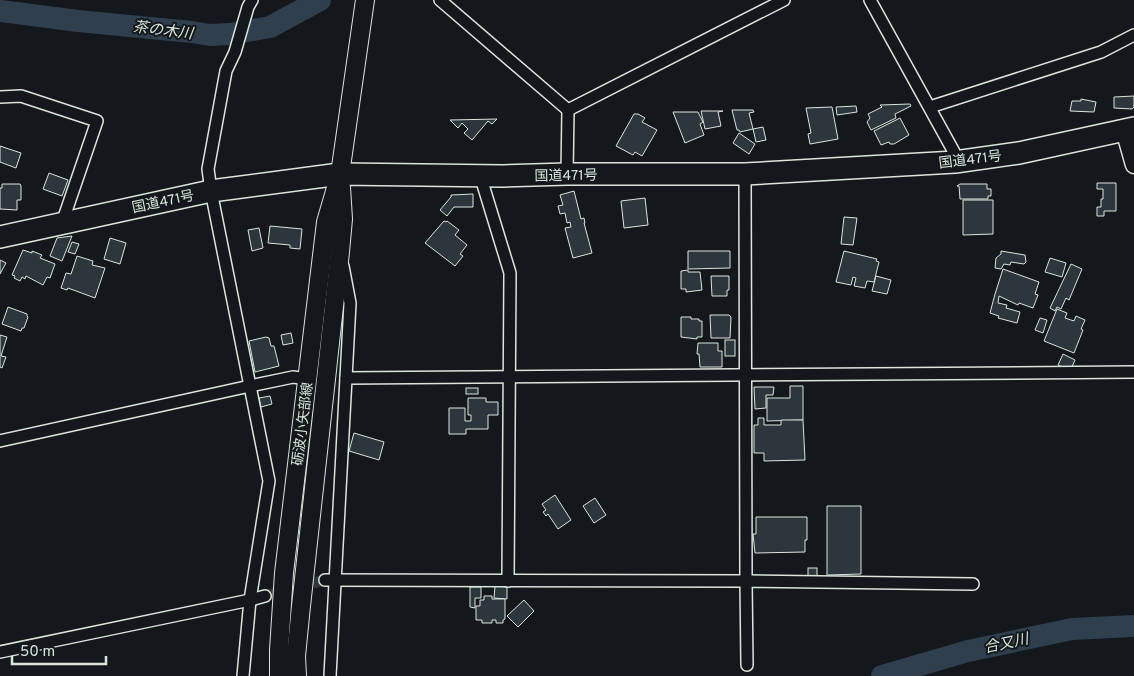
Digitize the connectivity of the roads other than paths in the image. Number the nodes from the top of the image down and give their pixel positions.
1 (252, 0) edge
2 (365, 0) edge
3 (784, 0) edge
4 (870, 0) edge
5 (445, 2) edge
6 (1134, 35) edge
7 (0, 97) edge
8 (930, 107) junction
9 (568, 110) junction
10 (1129, 129) edge
11 (955, 162) junction
12 (1134, 164) edge
13 (340, 174) junction
14 (567, 174) junction
15 (745, 174) junction
16 (480, 176) junction
17 (211, 191) junction
18 (62, 223) junction
19 (0, 237) edge
20 (340, 252) junction
21 (1134, 372) edge
22 (745, 376) junction
23 (509, 377) junction
24 (346, 378) junction
25 (308, 379) junction
26 (250, 386) junction
27 (0, 441) edge
28 (330, 580) junction
29 (508, 581) junction
30 (746, 581) junction
31 (973, 584) dead end
32 (265, 596) tunnel mouth
33 (250, 600) junction
34 (0, 652) edge
35 (746, 664) dead end
36 (243, 676) edge
37 (280, 676) edge
38 (297, 676) edge
39 (330, 676) edge

1 - 17 street
2 - 13 main road, 砺波小矢部線
3 - 9 street
4 - 8 street
5 - 9 street
6 - 8 street
7 - 18 street
8 - 11 street
9 - 14 street
10 - 11 highway, 国道471号
10 - 12 street
11 - 15 highway, 国道471号
13 - 16 highway, 国道471号
13 - 17 highway, 国道471号
13 - 20 main road, 砺波小矢部線
13 - 25 main road, 砺波小矢部線
14 - 15 highway, 国道471号
14 - 16 highway, 国道471号
15 - 22 street
16 - 23 street
17 - 18 highway, 国道471号
17 - 26 street
18 - 19 highway, 国道471号
20 - 24 street
20 - 38 main road, 砺波小矢部線
21 - 22 street
22 - 23 street
22 - 30 street
23 - 24 street
23 - 29 street
24 - 28 street
25 - 26 street
25 - 37 main road, 砺波小矢部線
26 - 27 street
26 - 33 street
28 - 29 street
28 - 39 street
29 - 30 street
30 - 31 street
30 - 35 street
32 - 33 street
33 - 34 street
33 - 36 street

